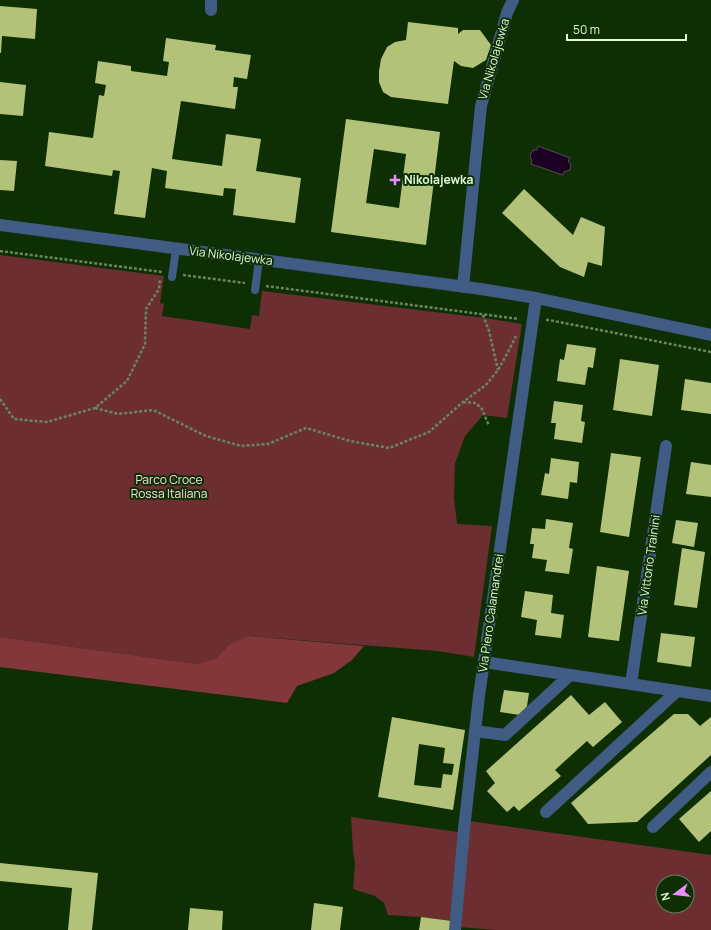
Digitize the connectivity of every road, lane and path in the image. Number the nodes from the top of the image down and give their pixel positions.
1 (514, 0) edge
2 (0, 225) edge
3 (176, 249) junction
4 (259, 260) junction
5 (162, 272) dead end
6 (172, 278) dead end
7 (463, 286) junction
8 (255, 290) dead end
9 (536, 298) junction
10 (482, 315) dead end
11 (533, 322) junction
12 (517, 333) dead end
13 (711, 335) edge
14 (711, 352) edge
15 (498, 370) junction
16 (0, 399) edge
17 (463, 402) junction
18 (95, 408) junction
19 (489, 426) dead end
20 (666, 446) dead end
21 (484, 662) junction
22 (570, 675) junction
23 (631, 684) junction
24 (677, 691) junction
25 (711, 696) edge
26 (475, 731) junction
27 (711, 772) edge
28 (546, 812) dead end
29 (653, 827) dead end
30 (455, 930) edge

1 - 7 street, Via Nikolajewka
2 - 3 street, Via Nikolajewka
3 - 4 street, Via Nikolajewka
3 - 6 lane
4 - 7 street, Via Nikolajewka
4 - 8 lane
5 - 18 path
7 - 9 street, Via Nikolajewka
9 - 11 street, Via Piero Calamandrei
9 - 13 street, Via Nikolajewka
10 - 15 path
11 - 14 path
11 - 21 street, Via Piero Calamandrei
12 - 15 path
15 - 17 path
16 - 18 path
17 - 18 path
17 - 19 path
20 - 23 street, Via Vittorio Trainini
21 - 22 street
21 - 26 street, Via Piero Calamandrei
22 - 23 street
22 - 26 street
23 - 24 street
24 - 25 street
24 - 28 street
26 - 30 street, Via Piero Calamandrei
27 - 29 street

